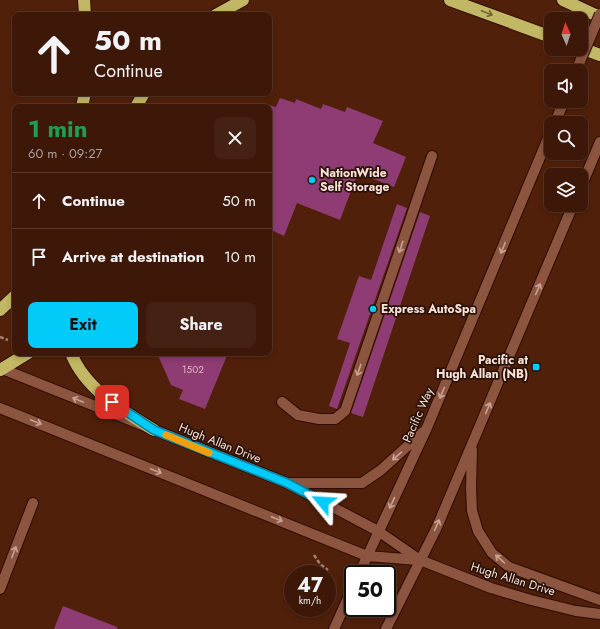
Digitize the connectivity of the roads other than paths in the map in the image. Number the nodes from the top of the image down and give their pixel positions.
1 (84, 0) edge
2 (244, 0) edge
3 (450, 0) edge
4 (563, 0) edge
5 (85, 12) edge
6 (222, 12) edge
7 (600, 14) edge
8 (600, 17) edge
9 (544, 34) edge
10 (588, 50) edge
11 (600, 54) edge
12 (579, 64) edge
13 (600, 142) edge
14 (544, 149) edge
15 (432, 156) dead end
16 (588, 170) edge
17 (570, 212) edge
18 (12, 299) edge
19 (0, 310) edge
20 (23, 356) edge
21 (73, 356) edge
22 (1, 369) edge
23 (282, 402) dead end
24 (0, 408) edge
25 (154, 430) junction
26 (426, 430) junction
27 (472, 444) junction
28 (287, 483) junction
29 (33, 503) dead end
30 (378, 531) junction
31 (366, 556) junction
32 (420, 560) junction
33 (362, 565) edge
34 (0, 589) edge
35 (600, 600) edge
36 (344, 607) edge
37 (600, 614) edge
38 (334, 629) edge
39 (386, 629) edge

1 - 5 highway
2 - 6 highway
3 -> 9 highway
4 - 8 highway
7 - 12 main road, bridge
10 - 11 highway
13 - 16 main road
14 -> 26 main road, Pacific Way
15 -> 23 main road
27 -> 17 main road
18 - 19 highway
20 - 22 highway
21 - 25 highway
25 -> 22 main road, Hugh Allan Drive
24 -> 31 main road, Hugh Allan Drive
25 - 28 main road, Hugh Allan Drive
26 -> 28 main road
26 -> 30 main road, Pacific Way
32 -> 27 main road
35 -> 27 main road
28 - 30 main road, Hugh Allan Drive
34 -> 29 main road
30 - 31 main road, Pacific Way
30 - 32 main road, Hugh Allan Drive
31 - 32 main road, Hugh Allan Drive
31 - 33 main road, Pacific Way
32 - 37 main road, Hugh Allan Drive
32 - 39 main road
36 - 38 main road

